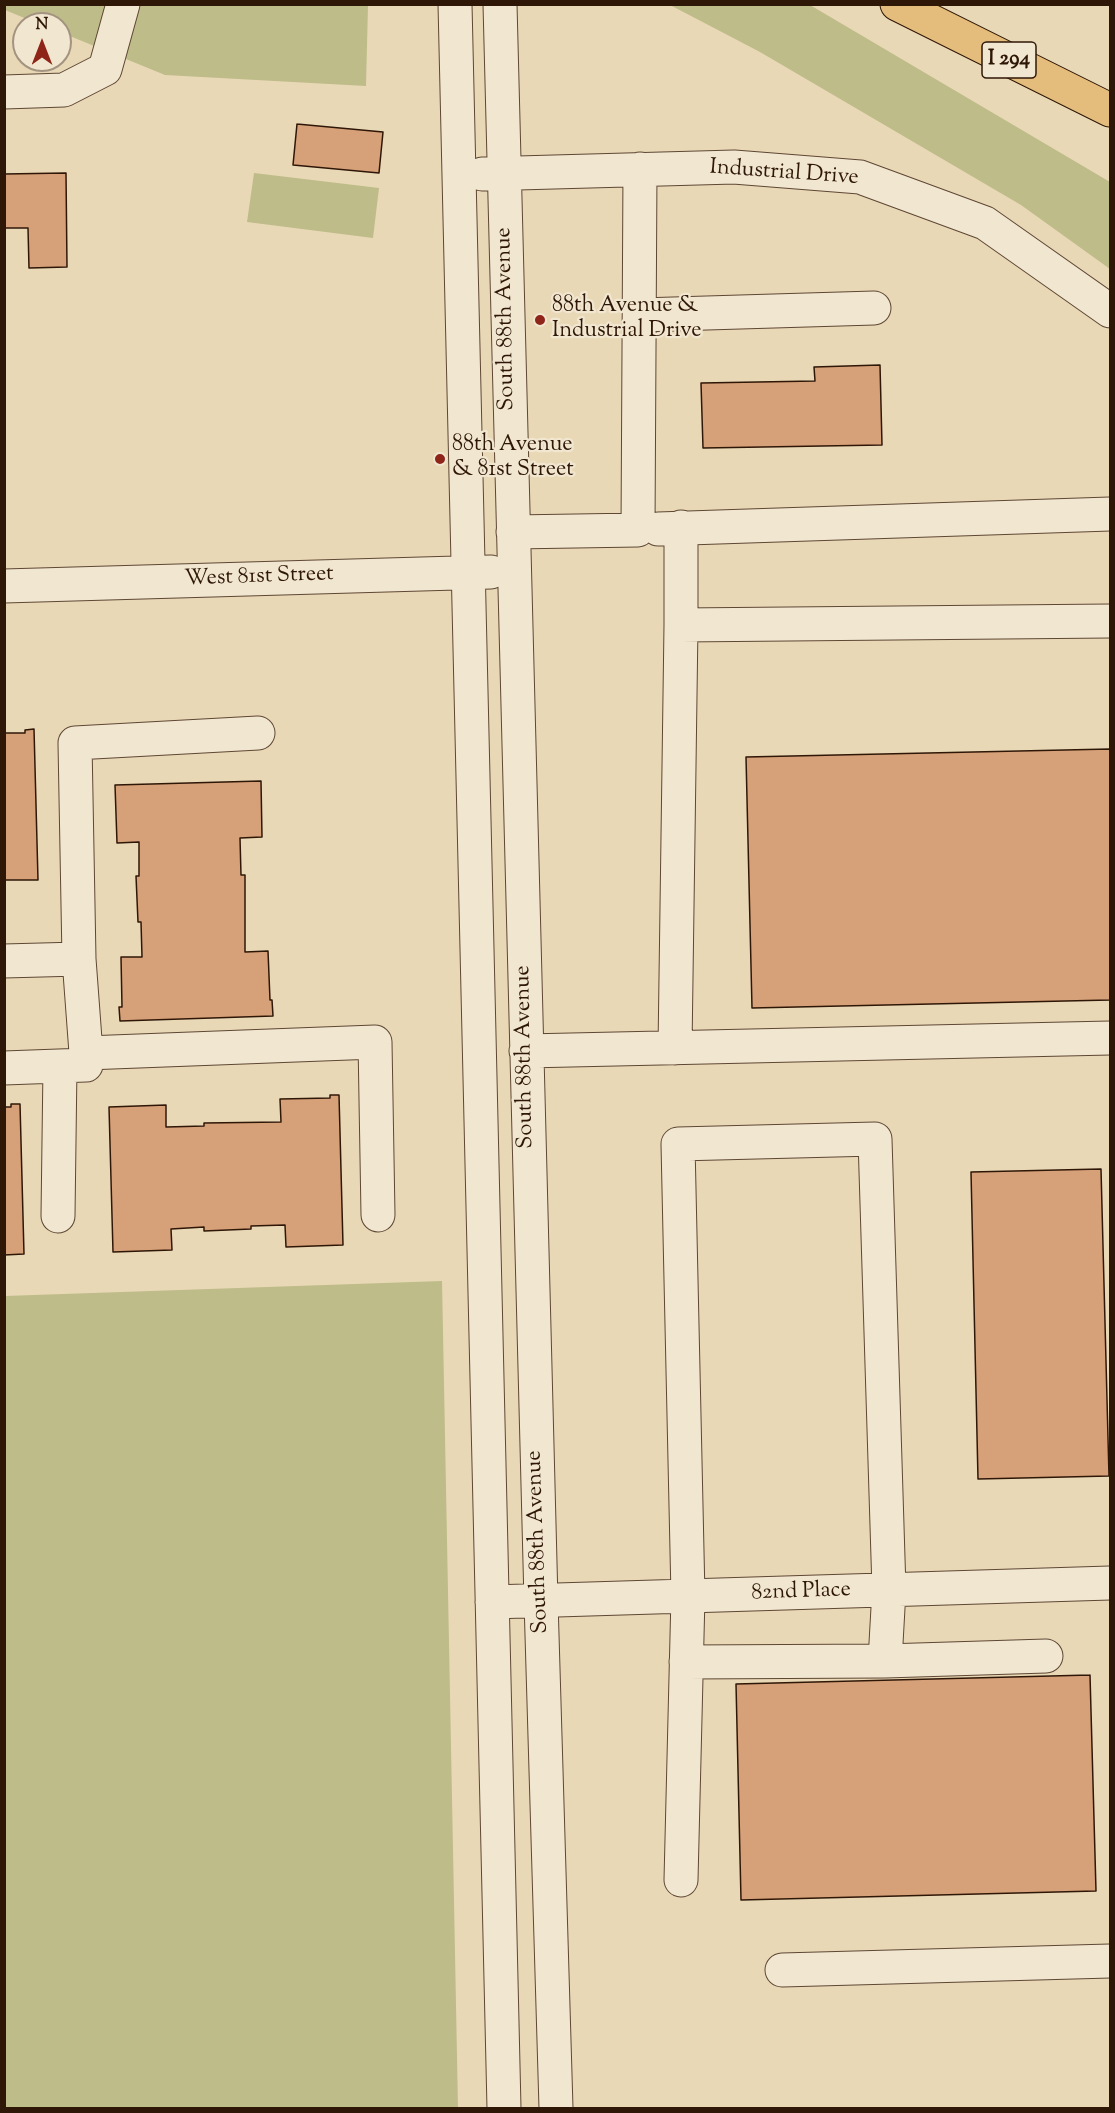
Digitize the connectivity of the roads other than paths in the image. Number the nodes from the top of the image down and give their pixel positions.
1 (123, 4) edge
2 (455, 4) edge
3 (500, 4) edge
4 (897, 4) edge
5 (4, 92) edge
6 (1110, 110) edge
7 (640, 169) junction
8 (504, 173) junction
9 (459, 174) junction
10 (874, 308) dead end
11 (1110, 310) edge
12 (640, 315) junction
13 (1110, 514) edge
14 (681, 527) junction
15 (638, 530) junction
16 (513, 532) junction
17 (469, 572) junction
18 (514, 572) junction
19 (4, 586) edge
20 (1110, 621) edge
21 (681, 625) junction
22 (258, 733) dead end
23 (79, 959) junction
24 (4, 961) edge
25 (1110, 1038) edge
26 (675, 1048) junction
27 (526, 1051) junction
28 (73, 1059) junction
29 (4, 1068) edge
30 (378, 1215) dead end
31 (58, 1216) dead end
32 (1110, 1583) edge
33 (889, 1590) junction
34 (688, 1596) junction
35 (541, 1601) junction
36 (492, 1602) junction
37 (1046, 1656) dead end
38 (885, 1661) junction
39 (686, 1662) junction
40 (681, 1880) dead end
41 (1110, 1961) edge
42 (782, 1970) dead end
43 (504, 2109) edge
44 (556, 2109) edge

1 - 5 street
2 - 9 street, South 88th Avenue
3 - 8 street, South 88th Avenue
4 - 6 highway, I 294
7 - 8 street, Industrial Drive
7 - 11 street, Industrial Drive
7 - 12 street
8 - 9 street, Industrial Drive
8 - 16 street, South 88th Avenue
9 - 17 street, South 88th Avenue
10 - 12 street
12 - 15 street
13 - 14 street
14 - 15 street
14 - 21 street
15 - 16 street
16 - 18 street, South 88th Avenue
17 - 18 street, West 81st Street
17 - 19 street, West 81st Street
17 - 36 street, South 88th Avenue
18 - 27 street, South 88th Avenue
20 - 21 street
21 - 26 street
22 - 23 street
23 - 24 street
23 - 28 street
25 - 26 street
26 - 27 street
27 - 35 street, South 88th Avenue
28 - 29 street
28 - 30 street
28 - 31 street
32 - 33 street, 82nd Place
33 - 34 street, 82nd Place
33 - 34 street
33 - 38 street
34 - 35 street, 82nd Place
34 - 39 street
35 - 36 street, 82nd Place
35 - 44 street, South 88th Avenue
36 - 43 street, South 88th Avenue
37 - 38 street
38 - 39 street
39 - 40 street
41 - 42 street

